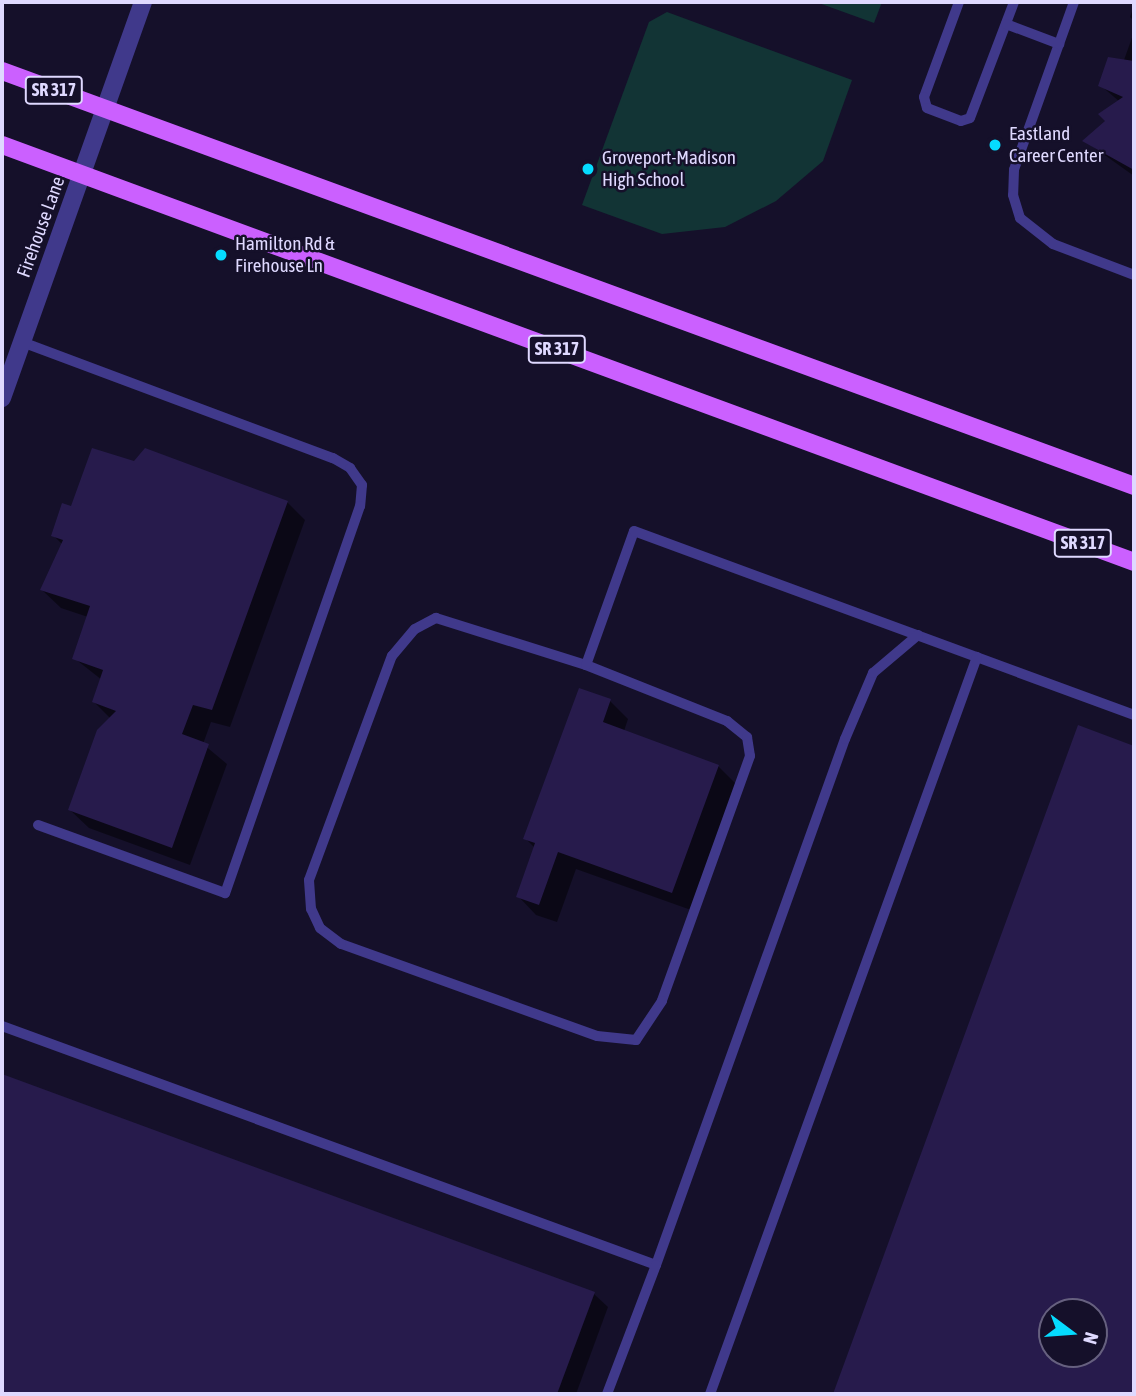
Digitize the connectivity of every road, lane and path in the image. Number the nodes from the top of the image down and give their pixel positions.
1 (143, 2) edge
2 (959, 2) edge
3 (1014, 2) edge
4 (1074, 2) edge
5 (1006, 24) junction
6 (1059, 44) junction
7 (2, 71) edge
8 (106, 110) junction
9 (2, 145) edge
10 (82, 175) junction
11 (1134, 275) edge
12 (22, 342) junction
13 (2, 398) edge
14 (1134, 486) edge
15 (1134, 562) edge
16 (918, 635) junction
17 (977, 657) junction
18 (586, 666) junction
19 (1134, 715) edge
20 (38, 825) dead end
21 (2, 1026) edge
22 (656, 1265) junction
23 (607, 1394) edge
24 (710, 1394) edge

1 - 8 street, Firehouse Lane
2 - 5 lane
3 - 5 lane
4 - 6 lane
5 - 6 lane
6 - 11 lane
7 - 8 main road, SR 317
8 - 10 street, Firehouse Lane
8 - 14 main road, SR 317
9 - 10 main road, SR 317
10 - 12 street, Firehouse Lane
10 - 15 main road, SR 317
12 - 13 street, Firehouse Lane
12 - 20 lane
16 - 17 lane
16 - 18 lane
16 - 22 lane
17 - 19 lane
17 - 24 lane
18 - 18 lane
21 - 22 lane
22 - 23 lane

